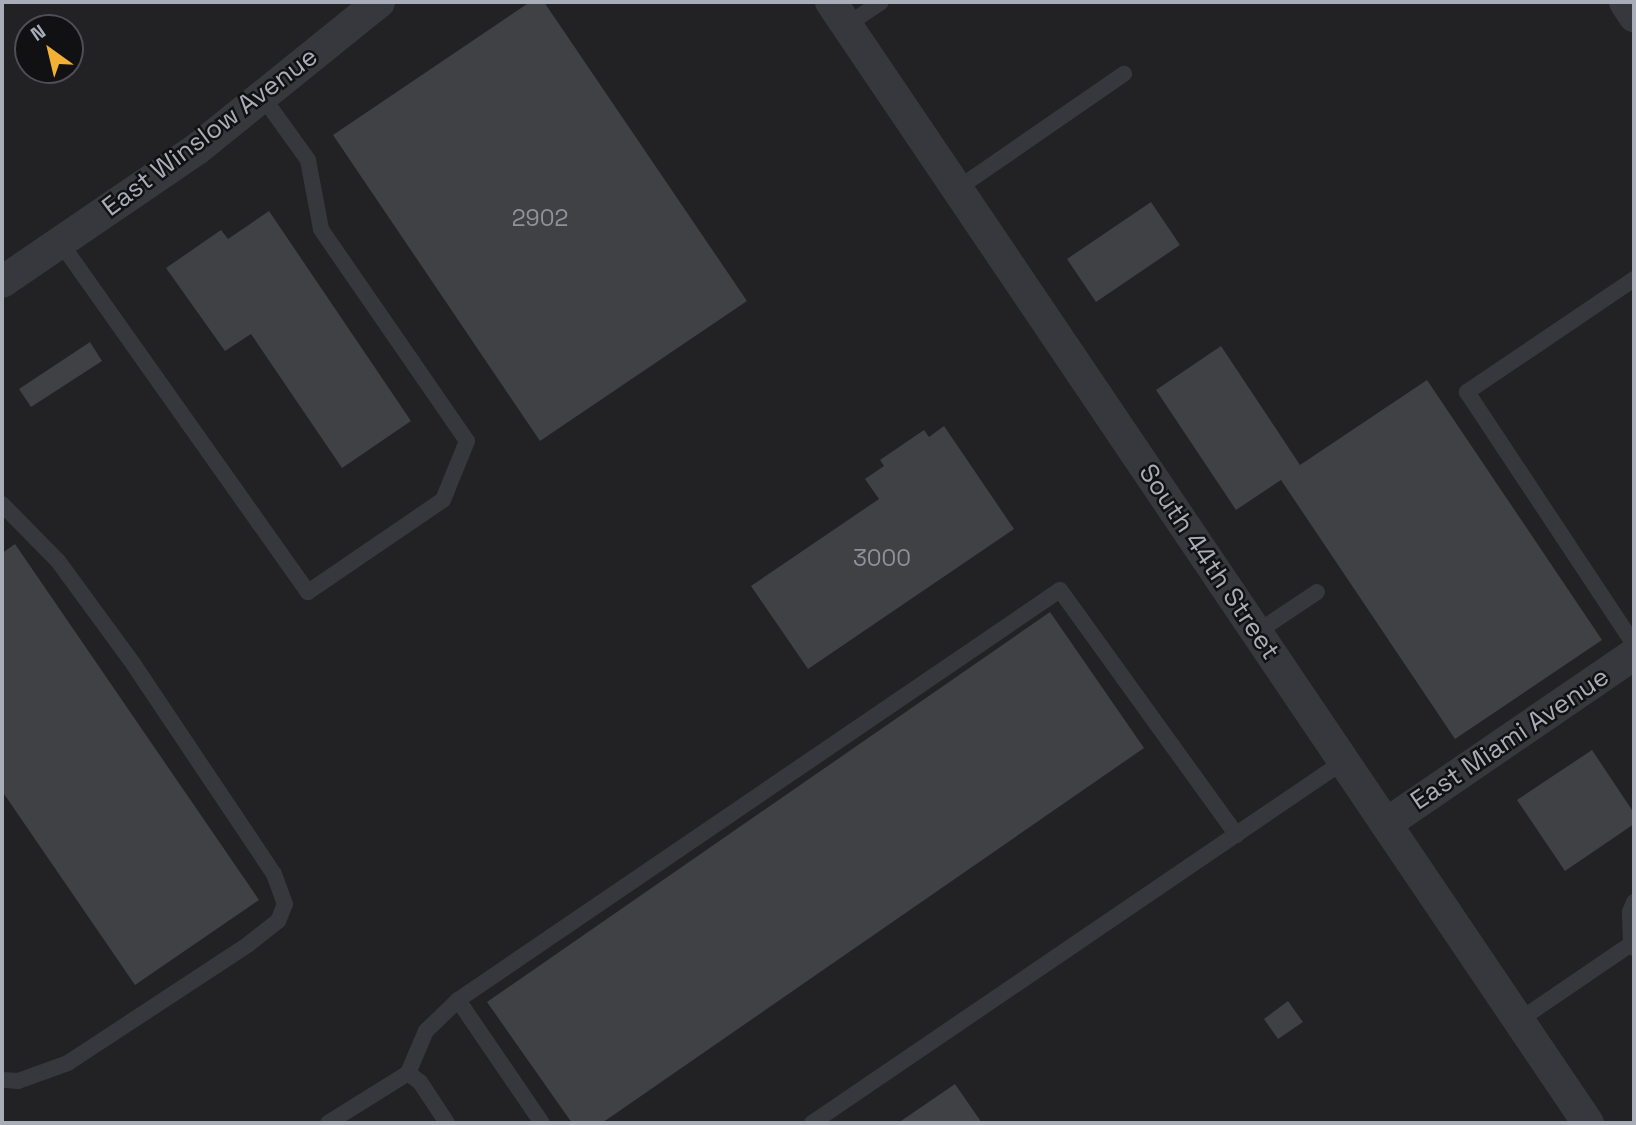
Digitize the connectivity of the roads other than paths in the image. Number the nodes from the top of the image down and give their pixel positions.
1 (379, 2) edge
2 (881, 2) edge
3 (1625, 2) edge
4 (839, 13) edge
5 (1634, 16) edge
6 (1124, 74) dead end
7 (262, 96) junction
8 (957, 189) junction
9 (60, 242) junction
10 (1634, 279) edge
11 (2, 282) edge
12 (2, 504) edge
13 (1317, 592) dead end
14 (1257, 632) junction
15 (1634, 644) edge
16 (1634, 654) edge
17 (1344, 761) junction
18 (1386, 824) junction
19 (1237, 835) junction
20 (1634, 902) edge
21 (1633, 946) edge
22 (458, 1000) junction
23 (1518, 1021) junction
24 (408, 1073) junction
25 (2, 1080) edge
26 (328, 1123) edge
27 (447, 1123) edge
28 (542, 1123) edge
29 (812, 1123) edge
30 (1588, 1123) edge

1 - 7 street, East Winslow Avenue
2 - 4 lane
3 - 5 street
4 - 8 street, South 44th Street
6 - 8 lane
7 - 9 street, East Winslow Avenue
7 - 9 lane
8 - 14 street, South 44th Street
9 - 11 street, East Winslow Avenue
10 - 15 lane
12 - 25 lane
13 - 14 lane
14 - 17 street, South 44th Street
16 - 18 street, East Miami Avenue
17 - 18 street, South 44th Street
17 - 19 lane
18 - 23 street, South 44th Street
19 - 22 lane
19 - 29 lane
20 - 21 lane
21 - 23 lane
22 - 24 lane
22 - 28 lane
23 - 30 street, South 44th Street
24 - 26 lane
24 - 27 lane

